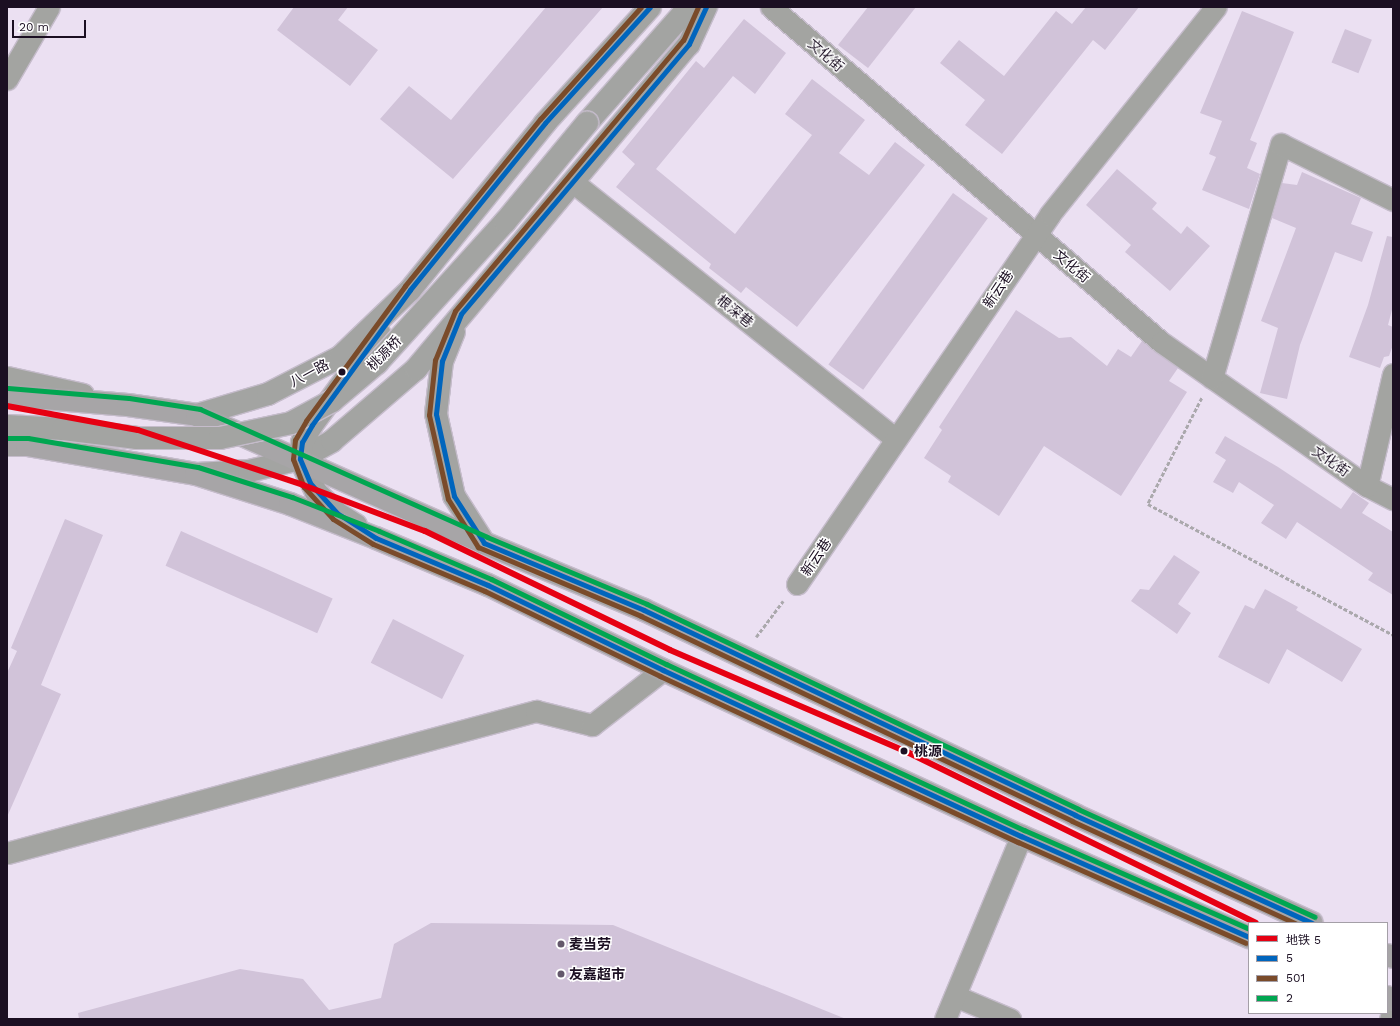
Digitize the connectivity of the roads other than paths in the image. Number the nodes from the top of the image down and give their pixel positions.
1 (49, 7) edge
2 (650, 7) edge
3 (689, 7) edge
4 (706, 7) edge
5 (771, 7) edge
6 (1216, 7) edge
7 (7, 79) edge
8 (574, 183) junction
9 (1393, 200) edge
10 (1035, 235) junction
11 (410, 290) junction
12 (461, 314) junction
13 (1393, 374) edge
14 (7, 377) edge
15 (1212, 378) junction
16 (7, 395) edge
17 (128, 405) junction
18 (197, 415) junction
19 (7, 426) edge
20 (896, 439) junction
21 (7, 445) edge
22 (300, 459) junction
23 (196, 474) junction
24 (1367, 486) junction
25 (1393, 499) edge
26 (376, 538) junction
27 (484, 543) junction
28 (797, 584) road end
29 (663, 670) junction
30 (1021, 836) junction
31 (7, 852) edge
32 (1310, 922) edge
33 (1248, 937) edge
34 (955, 996) junction
35 (1393, 1012) edge
36 (945, 1019) edge
37 (1010, 1019) edge
38 (1390, 1019) edge

1 - 7 street
2 - 11 main road, 八一路
3 - 19 main road, 桃源桥, bridge
4 - 8 main road
5 - 10 street, 文化街
6 - 10 street, 新云巷
8 - 12 main road
8 - 20 street, 根深巷
9 - 15 street
10 - 15 street, 文化街
10 - 20 street, 新云巷
11 - 18 main road, 八一路
11 - 22 main road
12 - 22 main road
12 - 27 main road
13 - 24 street
14 - 17 street
15 - 24 street, 文化街
16 - 17 main road
17 - 18 main road
18 - 22 main road
20 - 28 street, 新云巷
21 - 23 main road
22 - 23 main road
22 - 26 main road
22 - 27 main road
23 - 26 main road
24 - 25 street, 文化街
26 - 29 main road
27 - 32 main road
29 - 30 main road
29 - 31 street
30 - 33 main road
30 - 34 street
34 - 36 street
34 - 37 street
35 - 38 street

